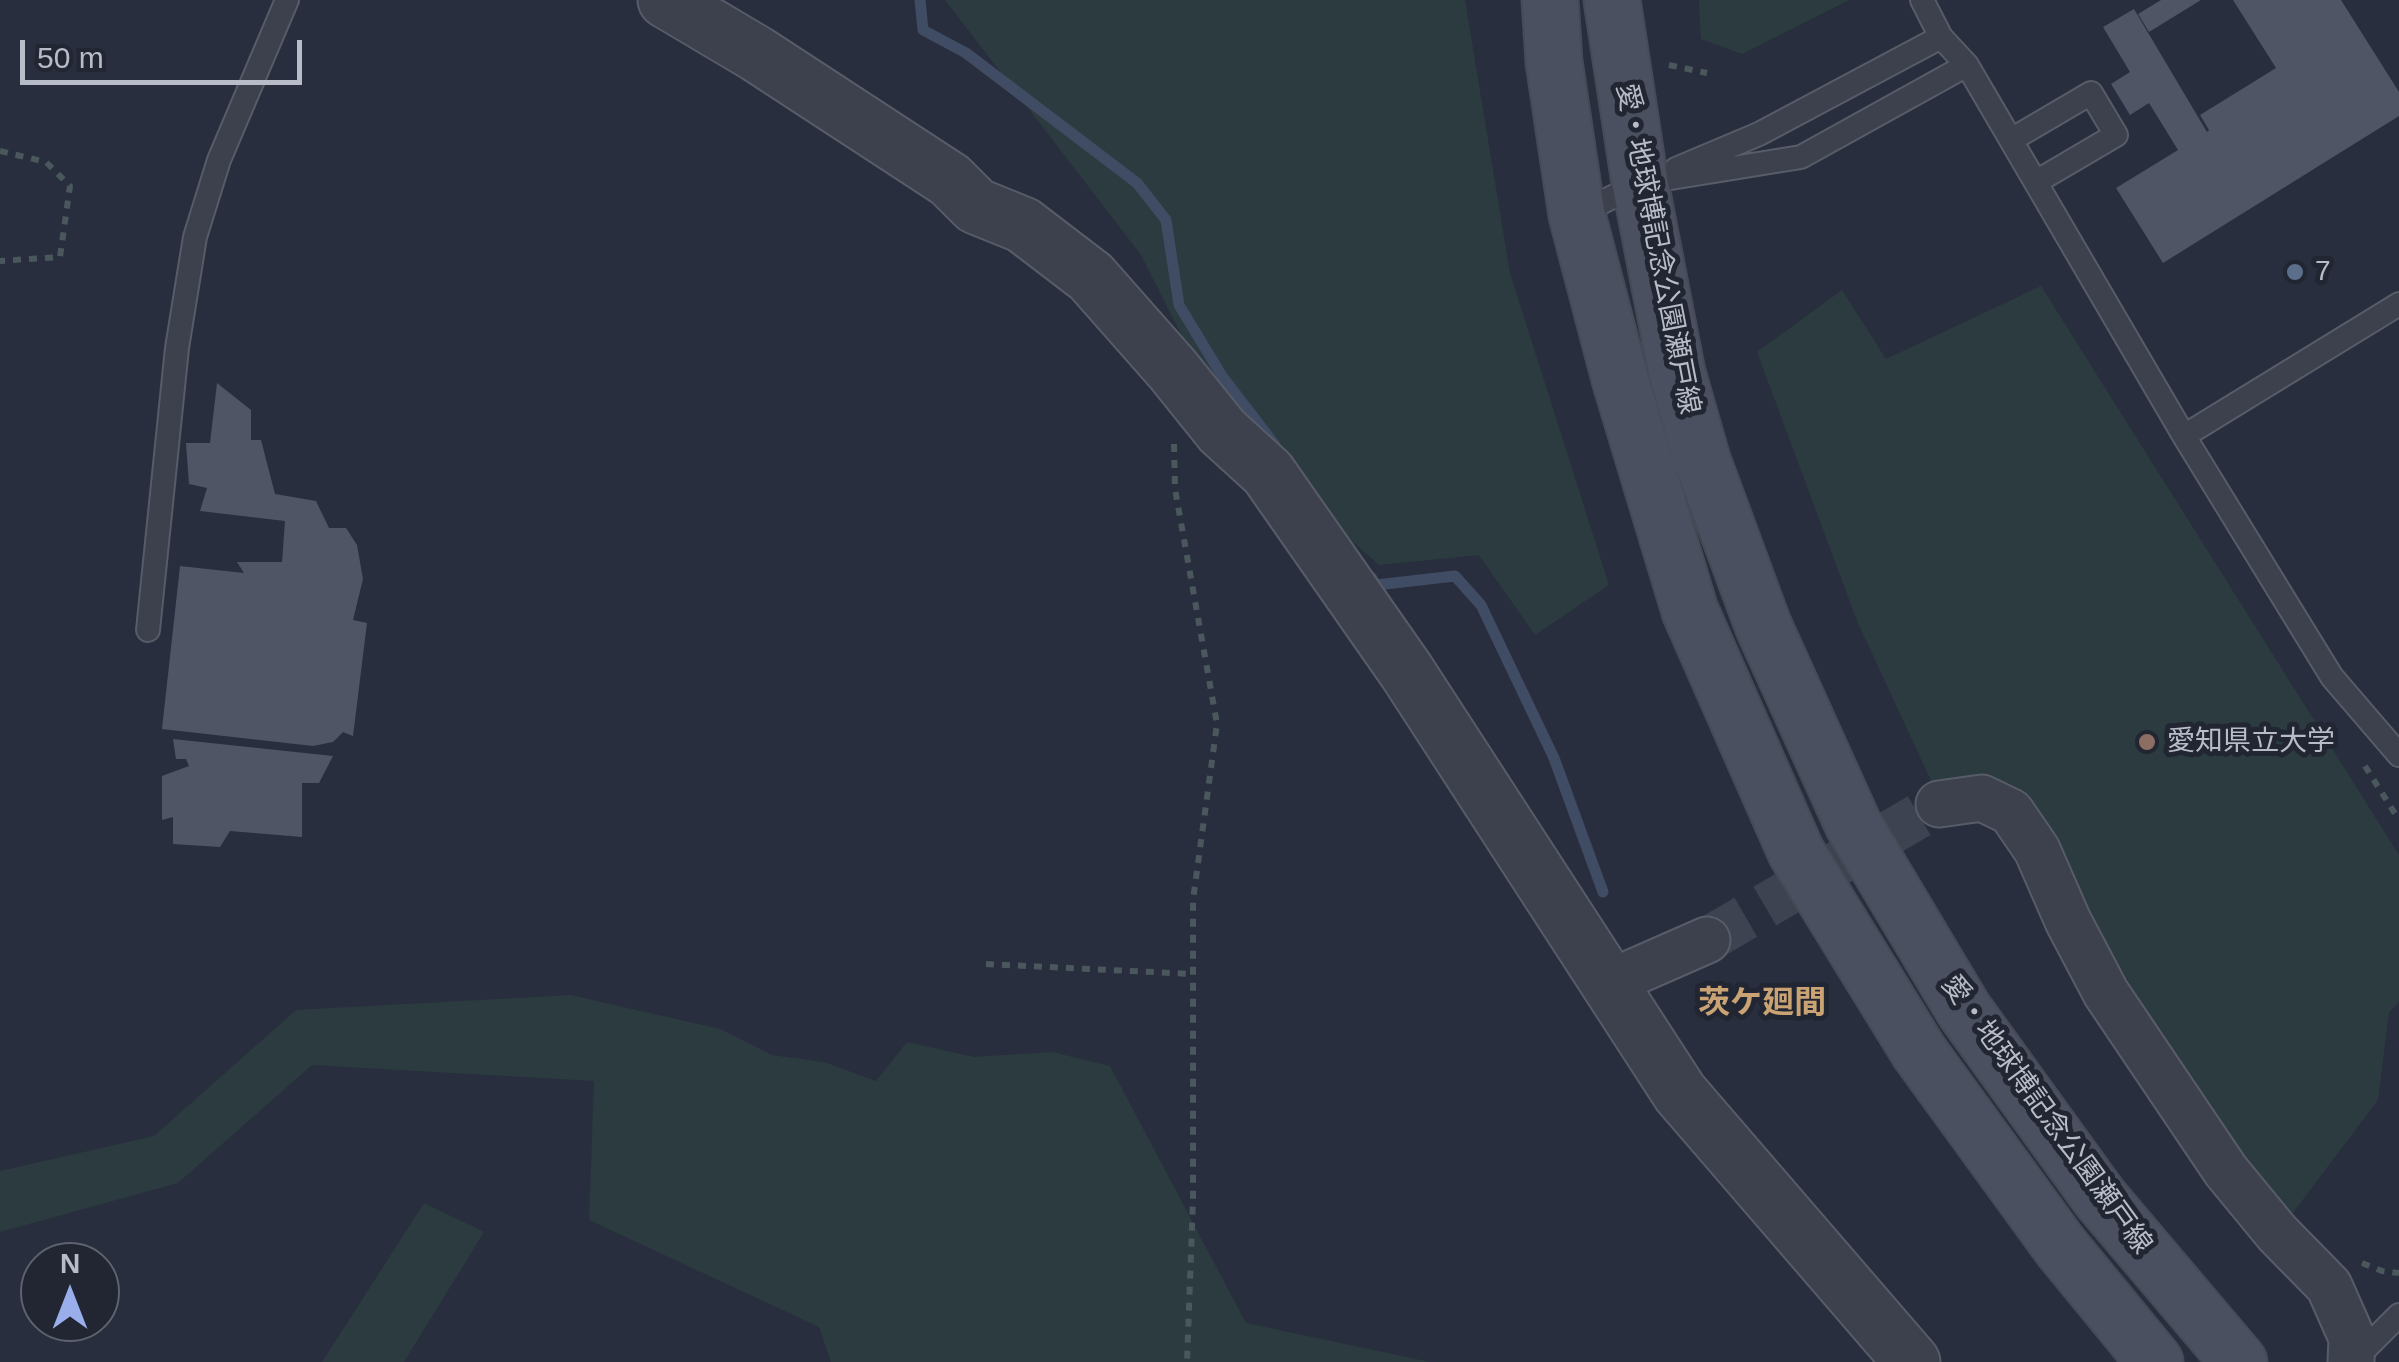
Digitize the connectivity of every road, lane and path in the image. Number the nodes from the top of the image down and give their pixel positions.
1 (287, 0) edge
2 (666, 0) edge
3 (1550, 0) edge
4 (1612, 0) edge
5 (1922, 0) edge
6 (1941, 37) junction
7 (1967, 65) junction
8 (2011, 140) junction
9 (0, 151) edge
10 (2036, 182) junction
11 (1640, 184) junction
12 (1577, 215) junction
13 (0, 261) edge
14 (2399, 304) edge
15 (1173, 370) junction
16 (2184, 436) junction
17 (148, 630) dead end
18 (2399, 755) edge
19 (1939, 804) tunnel mouth
20 (1707, 940) tunnel mouth
21 (986, 964) dead end
22 (1193, 974) junction
23 (1610, 983) junction
24 (2356, 1260) dead end
25 (2399, 1273) edge
26 (2399, 1315) edge
27 (1187, 1362) edge
28 (1912, 1362) edge
29 (2155, 1362) edge
30 (2239, 1362) edge
31 (2351, 1362) edge

1 - 17 lane
2 - 15 street
3 - 12 main road, 愛・地球博記念公園瀬戸線
4 - 11 main road, 愛・地球博記念公園瀬戸線
5 - 6 lane
6 - 7 lane
6 - 11 lane
7 - 8 lane
7 - 11 lane
8 - 10 lane
8 - 10 lane
9 - 13 path
10 - 16 lane
11 - 12 lane
11 - 30 main road, 愛・地球博記念公園瀬戸線
12 - 29 main road, 愛・地球博記念公園瀬戸線
14 - 16 lane
15 - 22 path
15 - 23 street
16 - 18 lane
19 - 31 street
20 - 23 street
21 - 22 path
22 - 27 path
23 - 28 street
24 - 25 path
26 - 31 lane

